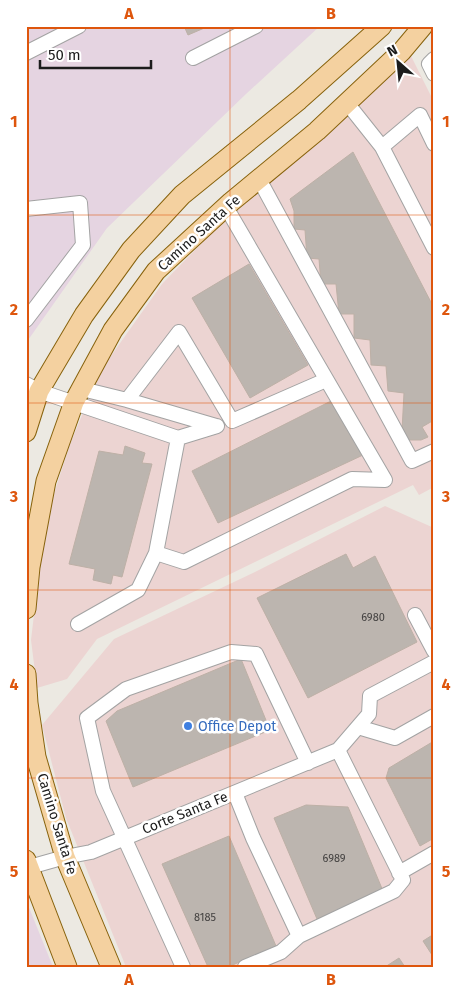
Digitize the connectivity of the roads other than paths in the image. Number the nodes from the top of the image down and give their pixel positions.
1 (79, 26) edge
2 (256, 26) edge
3 (382, 26) edge
4 (423, 26) edge
5 (26, 53) edge
6 (194, 58) dead end
7 (434, 59) edge
8 (434, 74) edge
9 (347, 103) junction
10 (434, 144) edge
11 (382, 147) junction
12 (259, 179) junction
13 (226, 207) junction
14 (26, 208) edge
15 (434, 248) edge
16 (26, 320) edge
17 (326, 380) junction
18 (32, 387) edge
19 (78, 396) junction
20 (127, 400) junction
21 (232, 421) junction
22 (216, 426) junction
23 (26, 432) edge
24 (178, 438) junction
25 (434, 451) edge
26 (156, 553) junction
27 (26, 609) edge
28 (415, 615) dead end
29 (78, 624) dead end
30 (434, 651) edge
31 (434, 662) edge
32 (26, 674) edge
33 (434, 716) edge
34 (358, 727) junction
35 (338, 750) junction
36 (308, 763) junction
37 (234, 793) junction
38 (124, 838) junction
39 (434, 853) edge
40 (65, 857) junction
41 (27, 865) edge
42 (399, 873) junction
43 (299, 936) junction
44 (67, 967) edge
45 (111, 967) edge
46 (183, 967) edge
47 (245, 967) edge

1 - 5 street
2 - 6 street
3 - 18 main road
4 - 9 main road, Camino Santa Fe
7 - 8 street
9 - 11 street
9 - 12 main road, Camino Santa Fe
10 - 11 street
11 - 15 street
12 - 13 main road, Camino Santa Fe
12 - 25 street
13 - 17 street
13 - 19 main road, Camino Santa Fe
14 - 16 street
17 - 21 street
17 - 26 street
18 - 19 street
18 - 23 main road
19 - 20 street
19 - 24 street
19 - 27 main road, Camino Santa Fe
20 - 21 street
20 - 22 street
21 - 22 street
22 - 24 street
24 - 26 street
26 - 29 street
28 - 30 street
31 - 34 street
32 - 40 main road, Camino Santa Fe
33 - 34 street
34 - 35 street
35 - 36 street, Corte Santa Fe
35 - 42 street
36 - 37 street, Corte Santa Fe
36 - 38 street
37 - 38 street, Corte Santa Fe
37 - 43 street
38 - 40 street, Corte Santa Fe
38 - 46 street
39 - 42 street
40 - 41 street, Corte Santa Fe
40 - 45 main road, Camino Santa Fe
41 - 44 main road
42 - 43 street
43 - 47 street

